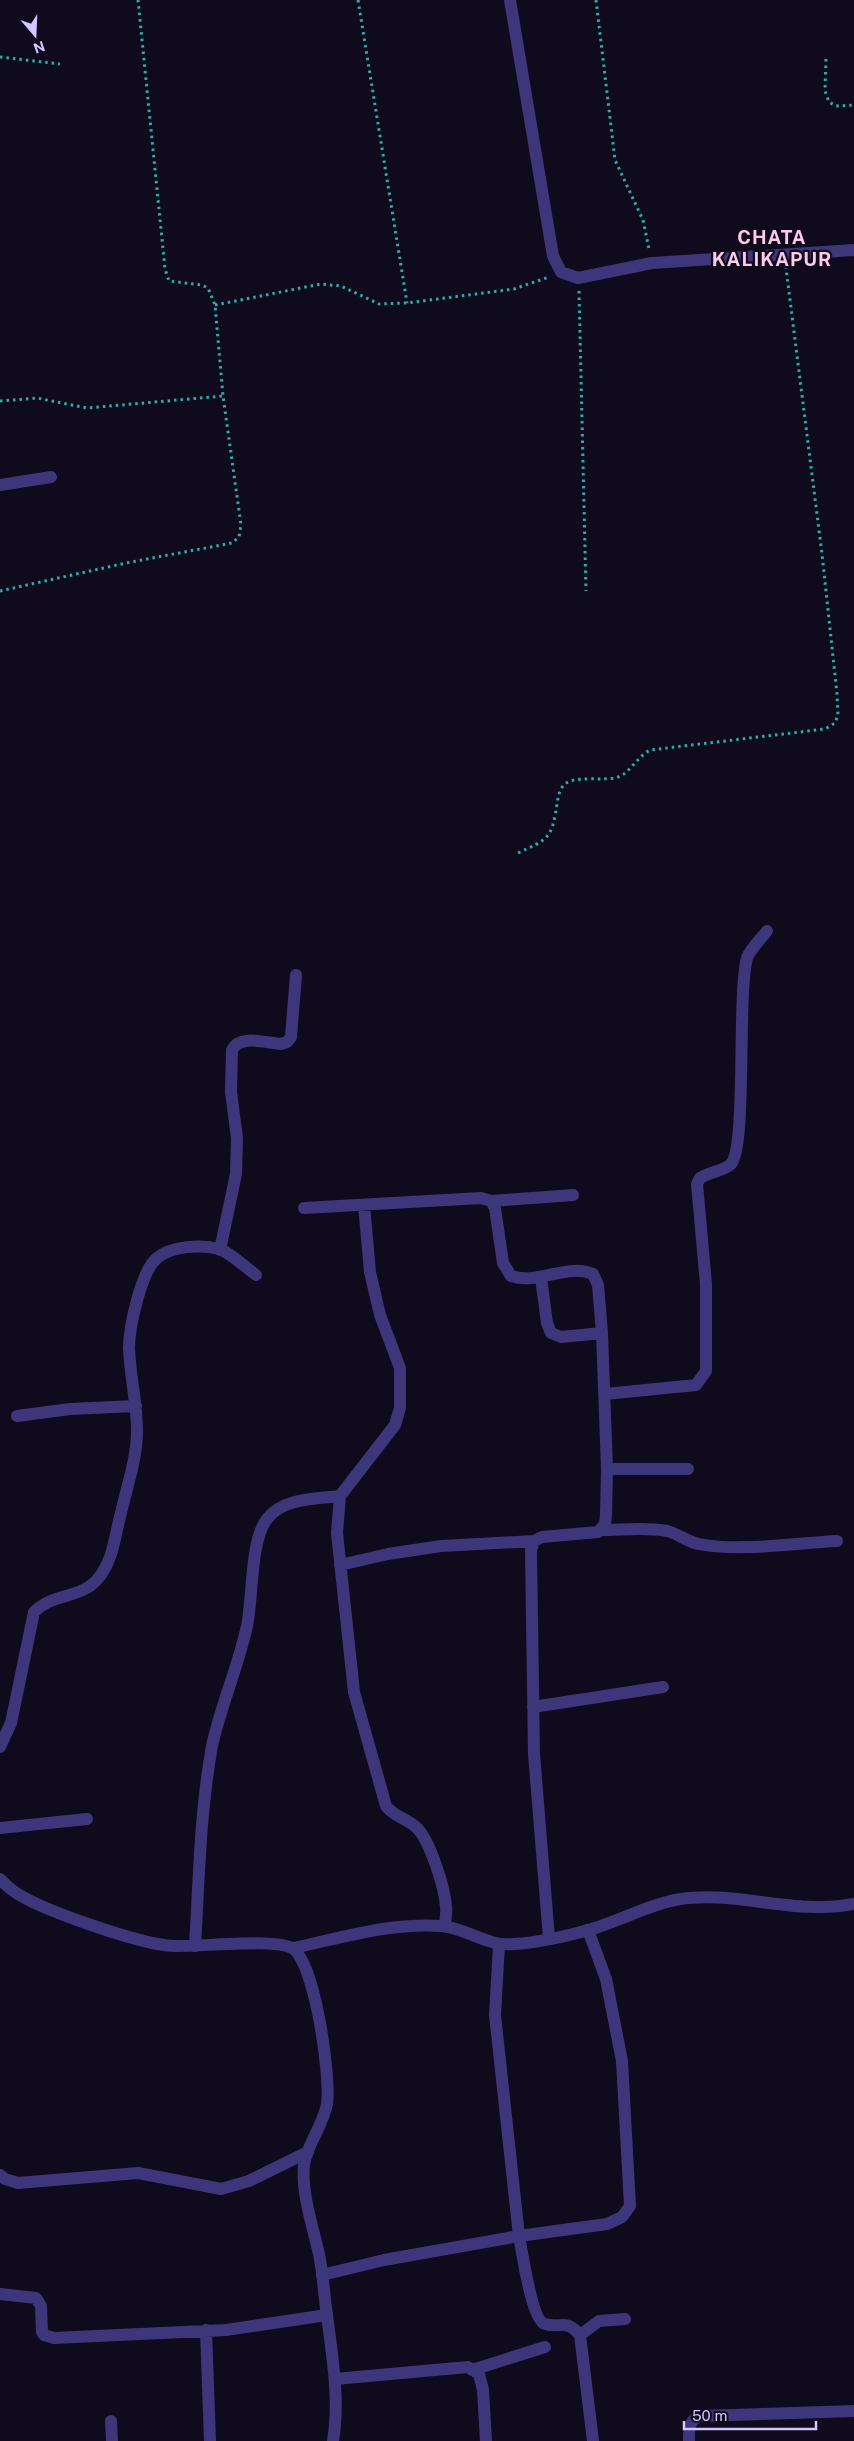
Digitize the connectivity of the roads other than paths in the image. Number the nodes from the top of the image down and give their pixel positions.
1 (510, 0) edge
2 (854, 250) edge
3 (51, 477) dead end
4 (0, 485) edge
5 (767, 931) dead end
6 (296, 975) dead end
7 (573, 1195) dead end
8 (491, 1201) junction
9 (364, 1205) junction
10 (304, 1208) dead end
11 (220, 1250) junction
12 (256, 1275) dead end
13 (541, 1278) junction
14 (602, 1333) junction
15 (605, 1394) junction
16 (136, 1406) junction
17 (17, 1416) dead end
18 (607, 1469) junction
19 (688, 1469) dead end
20 (340, 1496) junction
21 (602, 1530) junction
22 (534, 1541) junction
23 (837, 1541) dead end
24 (340, 1565) junction
25 (663, 1687) dead end
26 (533, 1707) junction
27 (0, 1747) edge
28 (87, 1819) dead end
29 (0, 1828) edge
30 (0, 1879) edge
31 (854, 1904) edge
32 (445, 1926) junction
33 (588, 1930) junction
34 (549, 1938) junction
35 (499, 1944) junction
36 (195, 1946) junction
37 (292, 1948) junction
38 (308, 2152) junction
39 (0, 2175) edge
40 (519, 2236) junction
41 (322, 2275) junction
42 (0, 2294) edge
43 (327, 2315) junction
44 (624, 2318) dead end
45 (206, 2330) junction
46 (580, 2335) junction
47 (545, 2347) dead end
48 (472, 2370) junction
49 (335, 2379) junction
50 (854, 2411) edge
51 (111, 2421) dead end
52 (112, 2441) edge
53 (210, 2441) edge
54 (332, 2441) edge
55 (486, 2441) edge
56 (593, 2441) edge
57 (689, 2441) edge

1 - 2 street
3 - 4 street
5 - 15 street
6 - 11 street
7 - 8 street
8 - 9 street
8 - 13 street
9 - 10 street
9 - 20 street
11 - 12 street
11 - 16 street
13 - 14 street
13 - 14 street
14 - 15 street
15 - 18 street
16 - 17 street
16 - 27 street
18 - 19 street
18 - 21 street
20 - 24 street
20 - 36 street
21 - 22 street
21 - 23 street
22 - 24 street
22 - 26 street
24 - 32 street
25 - 26 street
26 - 34 street
28 - 29 street
30 - 36 street
31 - 33 street
32 - 35 street
32 - 37 street
33 - 34 street
33 - 40 street
34 - 35 street
35 - 40 street
36 - 37 street
37 - 38 street
38 - 39 street
38 - 41 street
40 - 41 street
40 - 46 street
41 - 43 street
42 - 45 street
43 - 45 street
43 - 49 street
44 - 46 street
45 - 53 street
46 - 56 street
47 - 48 street
48 - 49 street
48 - 55 street
49 - 54 street
50 - 57 street
51 - 52 street

